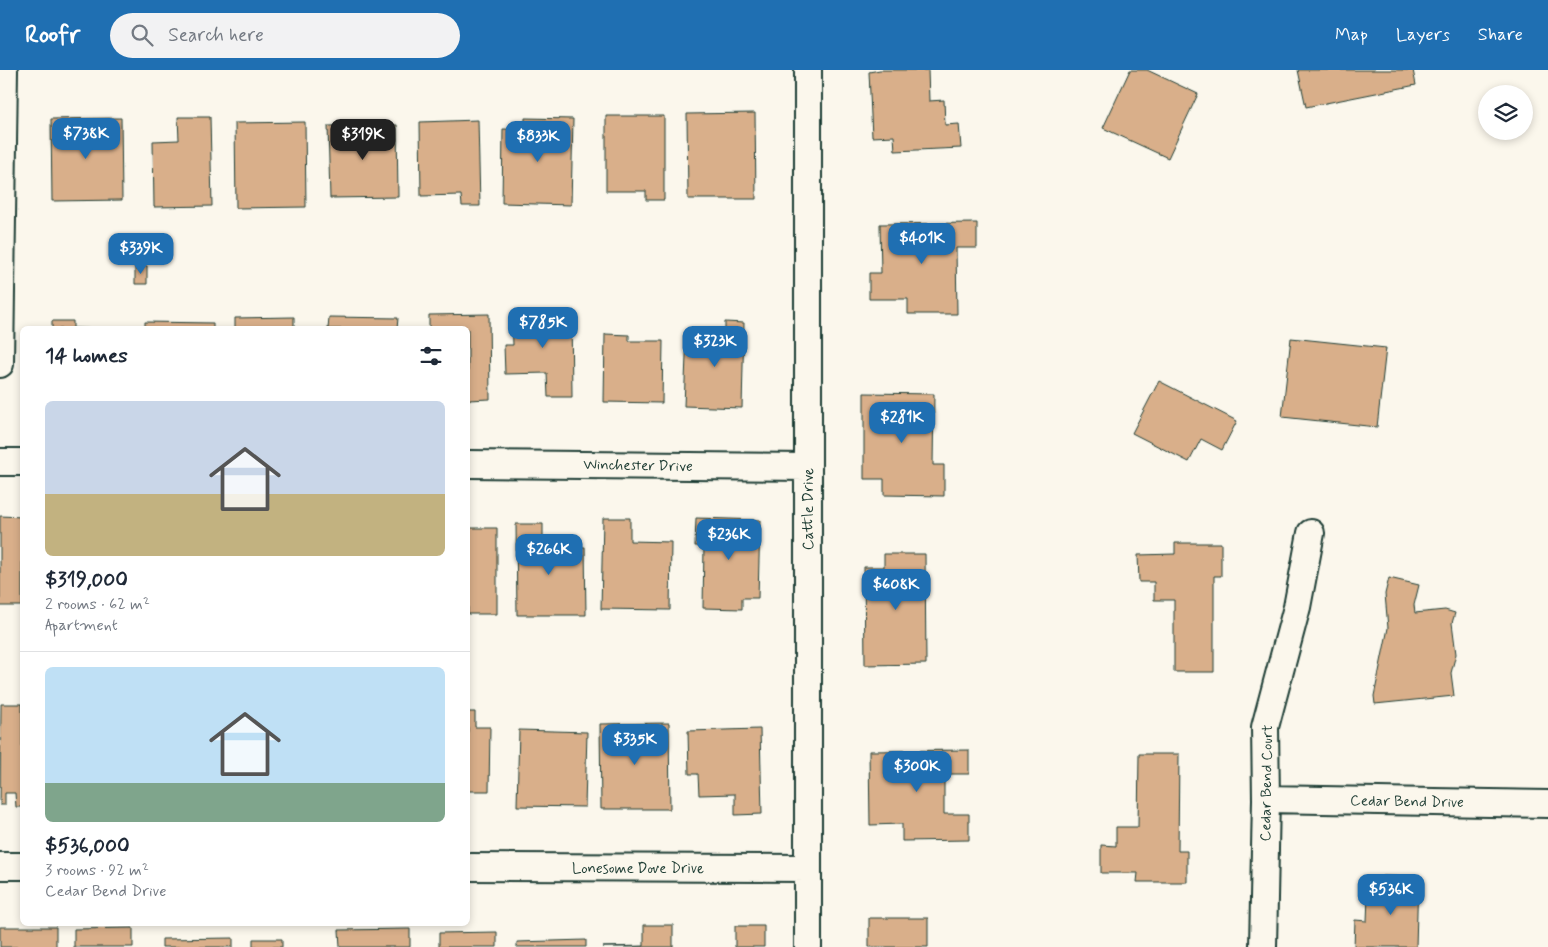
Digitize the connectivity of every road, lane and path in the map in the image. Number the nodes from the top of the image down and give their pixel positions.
1 (4, 70) edge
2 (808, 70) edge
3 (0, 364) edge
4 (0, 462) edge
5 (20, 462) edge
6 (470, 464) edge
7 (808, 467) junction
8 (1311, 533) dead end
9 (1266, 800) junction
10 (1548, 804) edge
11 (0, 866) edge
12 (20, 866) edge
13 (470, 867) edge
14 (808, 868) junction
15 (808, 947) edge
16 (1263, 947) edge

1 - 3 street
2 - 7 street, Cattle Drive
4 - 5 street
6 - 7 street, Winchester Drive
7 - 14 street, Cattle Drive
8 - 9 street, Cedar Bend Court
9 - 10 street, Cedar Bend Drive
9 - 16 street, Cedar Bend Court
11 - 12 street
13 - 14 street, Lonesome Dove Drive
14 - 15 street, Cattle Drive

